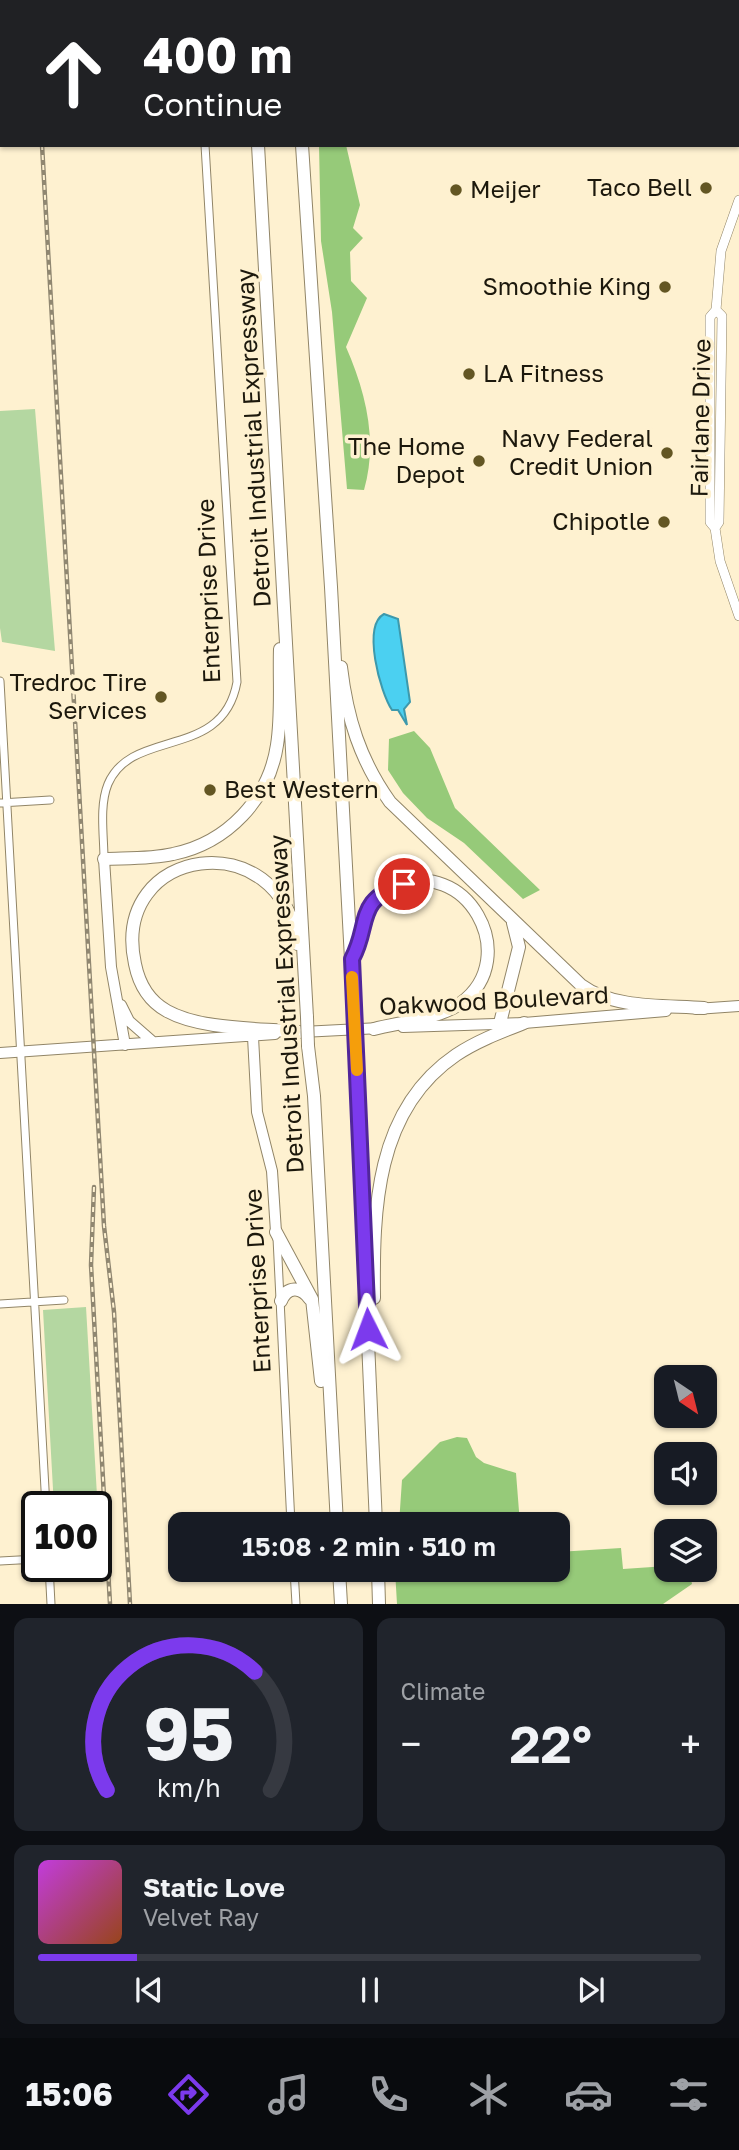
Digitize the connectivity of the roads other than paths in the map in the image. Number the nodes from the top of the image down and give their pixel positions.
1 (205, 147) edge
2 (258, 147) edge
3 (302, 147) edge
4 (739, 200) edge
5 (281, 551) junction
6 (331, 587) junction
7 (739, 616) edge
8 (0, 681) edge
9 (50, 800) dead end
10 (3, 803) edge
11 (104, 859) junction
12 (512, 920) junction
13 (352, 959) junction
14 (114, 984) junction
15 (306, 990) junction
16 (739, 1006) edge
17 (704, 1008) junction
18 (500, 1023) junction
19 (524, 1023) junction
20 (374, 1029) junction
21 (299, 1032) junction
22 (253, 1037) junction
23 (153, 1042) junction
24 (125, 1045) junction
25 (19, 1052) junction
26 (0, 1053) edge
27 (276, 1231) junction
28 (64, 1300) dead end
29 (281, 1301) junction
30 (34, 1302) junction
31 (0, 1304) edge
32 (313, 1307) junction
33 (370, 1379) junction
34 (45, 1491) edge
35 (290, 1512) edge
36 (334, 1512) edge
37 (334, 1512) edge
38 (376, 1512) edge
39 (21, 1560) edge
40 (0, 1561) edge
41 (50, 1582) edge
42 (295, 1582) edge
43 (340, 1582) edge
44 (378, 1582) edge
45 (51, 1604) edge
46 (296, 1604) edge
47 (341, 1604) edge
48 (379, 1604) edge

1 - 11 street, Enterprise Drive
2 - 5 highway, Detroit Industrial Expressway
3 - 6 highway
4 - 7 street, Fairlane Drive
5 - 11 highway
5 - 15 highway, Detroit Industrial Expressway
6 - 12 highway
6 - 13 highway
8 - 10 street
9 - 10 street
10 - 25 street
11 - 14 main road, Enterprise Drive
12 - 17 highway
12 - 18 highway
13 - 20 highway
13 - 33 highway, bridge
14 - 23 main road
14 - 24 main road, Enterprise Drive
15 - 21 highway
15 - 36 highway, Detroit Industrial Expressway, bridge
16 - 17 main road, Oakwood Boulevard
17 - 19 main road, Oakwood Boulevard
18 - 19 main road, Oakwood Boulevard
18 - 20 main road, Oakwood Boulevard
19 - 33 highway
20 - 21 main road, Oakwood Boulevard
21 - 22 main road, Oakwood Boulevard
22 - 23 main road, Oakwood Boulevard
22 - 27 main road, Enterprise Drive
23 - 24 main road, Oakwood Boulevard
24 - 25 main road, Oakwood Boulevard
25 - 26 main road, Oakwood Boulevard
25 - 30 street
27 - 29 street, Enterprise Drive
27 - 32 highway
28 - 30 street
29 - 32 highway
29 - 35 street, Enterprise Drive
30 - 31 street
30 - 34 street
32 - 37 highway
33 - 38 highway
39 - 40 street
41 - 45 street
42 - 46 street
43 - 47 highway
44 - 48 highway

